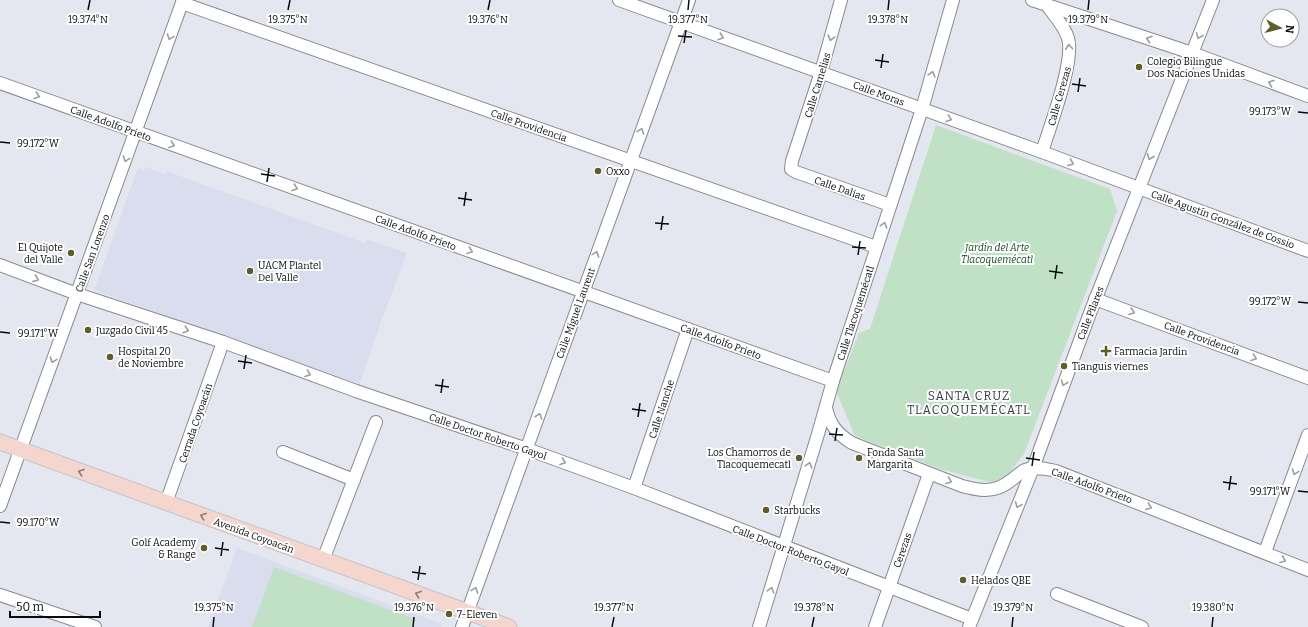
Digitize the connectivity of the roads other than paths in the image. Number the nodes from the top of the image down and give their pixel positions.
1 (619, 0) edge
2 (689, 0) edge
3 (841, 0) edge
4 (953, 0) edge
5 (1032, 0) edge
6 (1213, 0) edge
7 (182, 2) edge
8 (1044, 2) edge
9 (681, 23) junction
10 (1192, 53) junction
11 (822, 72) junction
12 (0, 83) edge
13 (1308, 96) edge
14 (922, 109) junction
15 (136, 132) junction
16 (1042, 152) junction
17 (630, 161) junction
18 (791, 169) joint
19 (1138, 188) junction
20 (890, 205) junction
21 (876, 247) junction
22 (1308, 251) edge
23 (0, 265) edge
24 (582, 292) junction
25 (77, 294) junction
26 (1095, 299) junction
27 (688, 329) junction
28 (223, 342) junction
29 (1308, 378) edge
30 (832, 381) junction
31 (826, 407) junction
32 (376, 422) dead end
33 (837, 432) junction
34 (818, 434) junction
35 (1308, 435) edge
36 (0, 442) edge
37 (527, 449) junction
38 (20, 450) junction
39 (283, 452) dead end
40 (1033, 468) junction
41 (929, 474) junction
42 (354, 480) junction
43 (634, 488) junction
44 (166, 503) junction
45 (0, 506) edge
46 (784, 547) junction
47 (1265, 552) junction
48 (323, 560) junction
49 (1308, 570) edge
50 (889, 587) junction
51 (1058, 594) dead end
52 (0, 595) edge
53 (467, 612) junction
54 (970, 623) edge
55 (95, 627) edge
56 (462, 627) edge
57 (509, 627) edge
58 (759, 627) edge
59 (875, 627) edge
60 (1142, 627) edge

1 - 9 street, Calle Moras
2 - 9 street, Calle Miguel Laurent
3 -> 11 street, Calle Camelias
14 -> 4 street, Calle Tlacoquemécatl
5 - 8 street
6 -> 10 street, Calle Pilares
7 -> 15 street, Calle San Lorenzo
7 - 17 street, Calle Providencia
10 -> 8 street
16 -> 8 street, Calle Cerezas
9 -> 11 street, Calle Moras
17 -> 9 street, Calle Miguel Laurent
13 -> 10 street
10 -> 19 street, Calle Pilares
11 - 14 street, Calle Moras
11 - 18 street, Calle Camelias
12 -> 15 street, Calle Adolfo Prieto
14 -> 16 street, Calle Moras
14 - 20 street, Calle Tlacoquemécatl
15 -> 24 street, Calle Adolfo Prieto
15 -> 25 street, Calle San Lorenzo
16 -> 19 street, Calle Moras
17 - 21 street, Calle Providencia
24 -> 17 street, Calle Miguel Laurent
18 - 20 street, Calle Dalias
19 - 22 street, Calle Agustín González de Cossio
19 - 26 street, Calle Pilares
21 -> 20 street, Calle Tlacoquemécatl
21 - 30 street, Calle Tlacoquemécatl
23 -> 25 street, Calle Doctor Roberto Gayol
24 - 27 street, Calle Adolfo Prieto
37 -> 24 street, Calle Miguel Laurent
25 -> 28 street, Calle Doctor Roberto Gayol
25 -> 38 street, Calle San Lorenzo
26 -> 29 street, Calle Providencia
26 -> 40 street, Calle Pilares
27 - 30 street, Calle Adolfo Prieto
27 - 43 street, Calle Nanche
28 -> 37 street, Calle Doctor Roberto Gayol
28 - 44 street, Cerrada Coyoacán
30 - 31 street, Calle Tlacoquemécatl
31 - 33 street
31 - 34 street, Calle Tlacoquemécatl
32 - 42 street
33 - 34 street
33 - 41 street
46 -> 34 street, Calle Tlacoquemécatl
35 -> 47 street
36 - 38 main road, Avenida Coyoacán
37 -> 43 street, Calle Doctor Roberto Gayol
53 -> 37 street, Calle Miguel Laurent
44 -> 38 main road, Avenida Coyoacán
38 - 45 street, Calle San Lorenzo
39 - 42 street
41 -> 40 street
40 -> 47 street, Calle Adolfo Prieto
40 -> 54 street, Calle Pilares
41 - 50 street, Cerezas
42 - 48 street
43 - 46 street, Calle Doctor Roberto Gayol
48 -> 44 main road, Avenida Coyoacán
46 - 50 street, Calle Doctor Roberto Gayol
58 -> 46 street, Calle Tlacoquemécatl
47 -> 49 street, Calle Adolfo Prieto
53 -> 48 main road, Avenida Coyoacán
50 - 54 street, Calle Doctor Roberto Gayol
50 - 59 street, Cerezas
51 - 60 street
52 - 55 street
53 - 56 street, Calle Miguel Laurent
53 - 57 main road, Avenida Coyoacán

